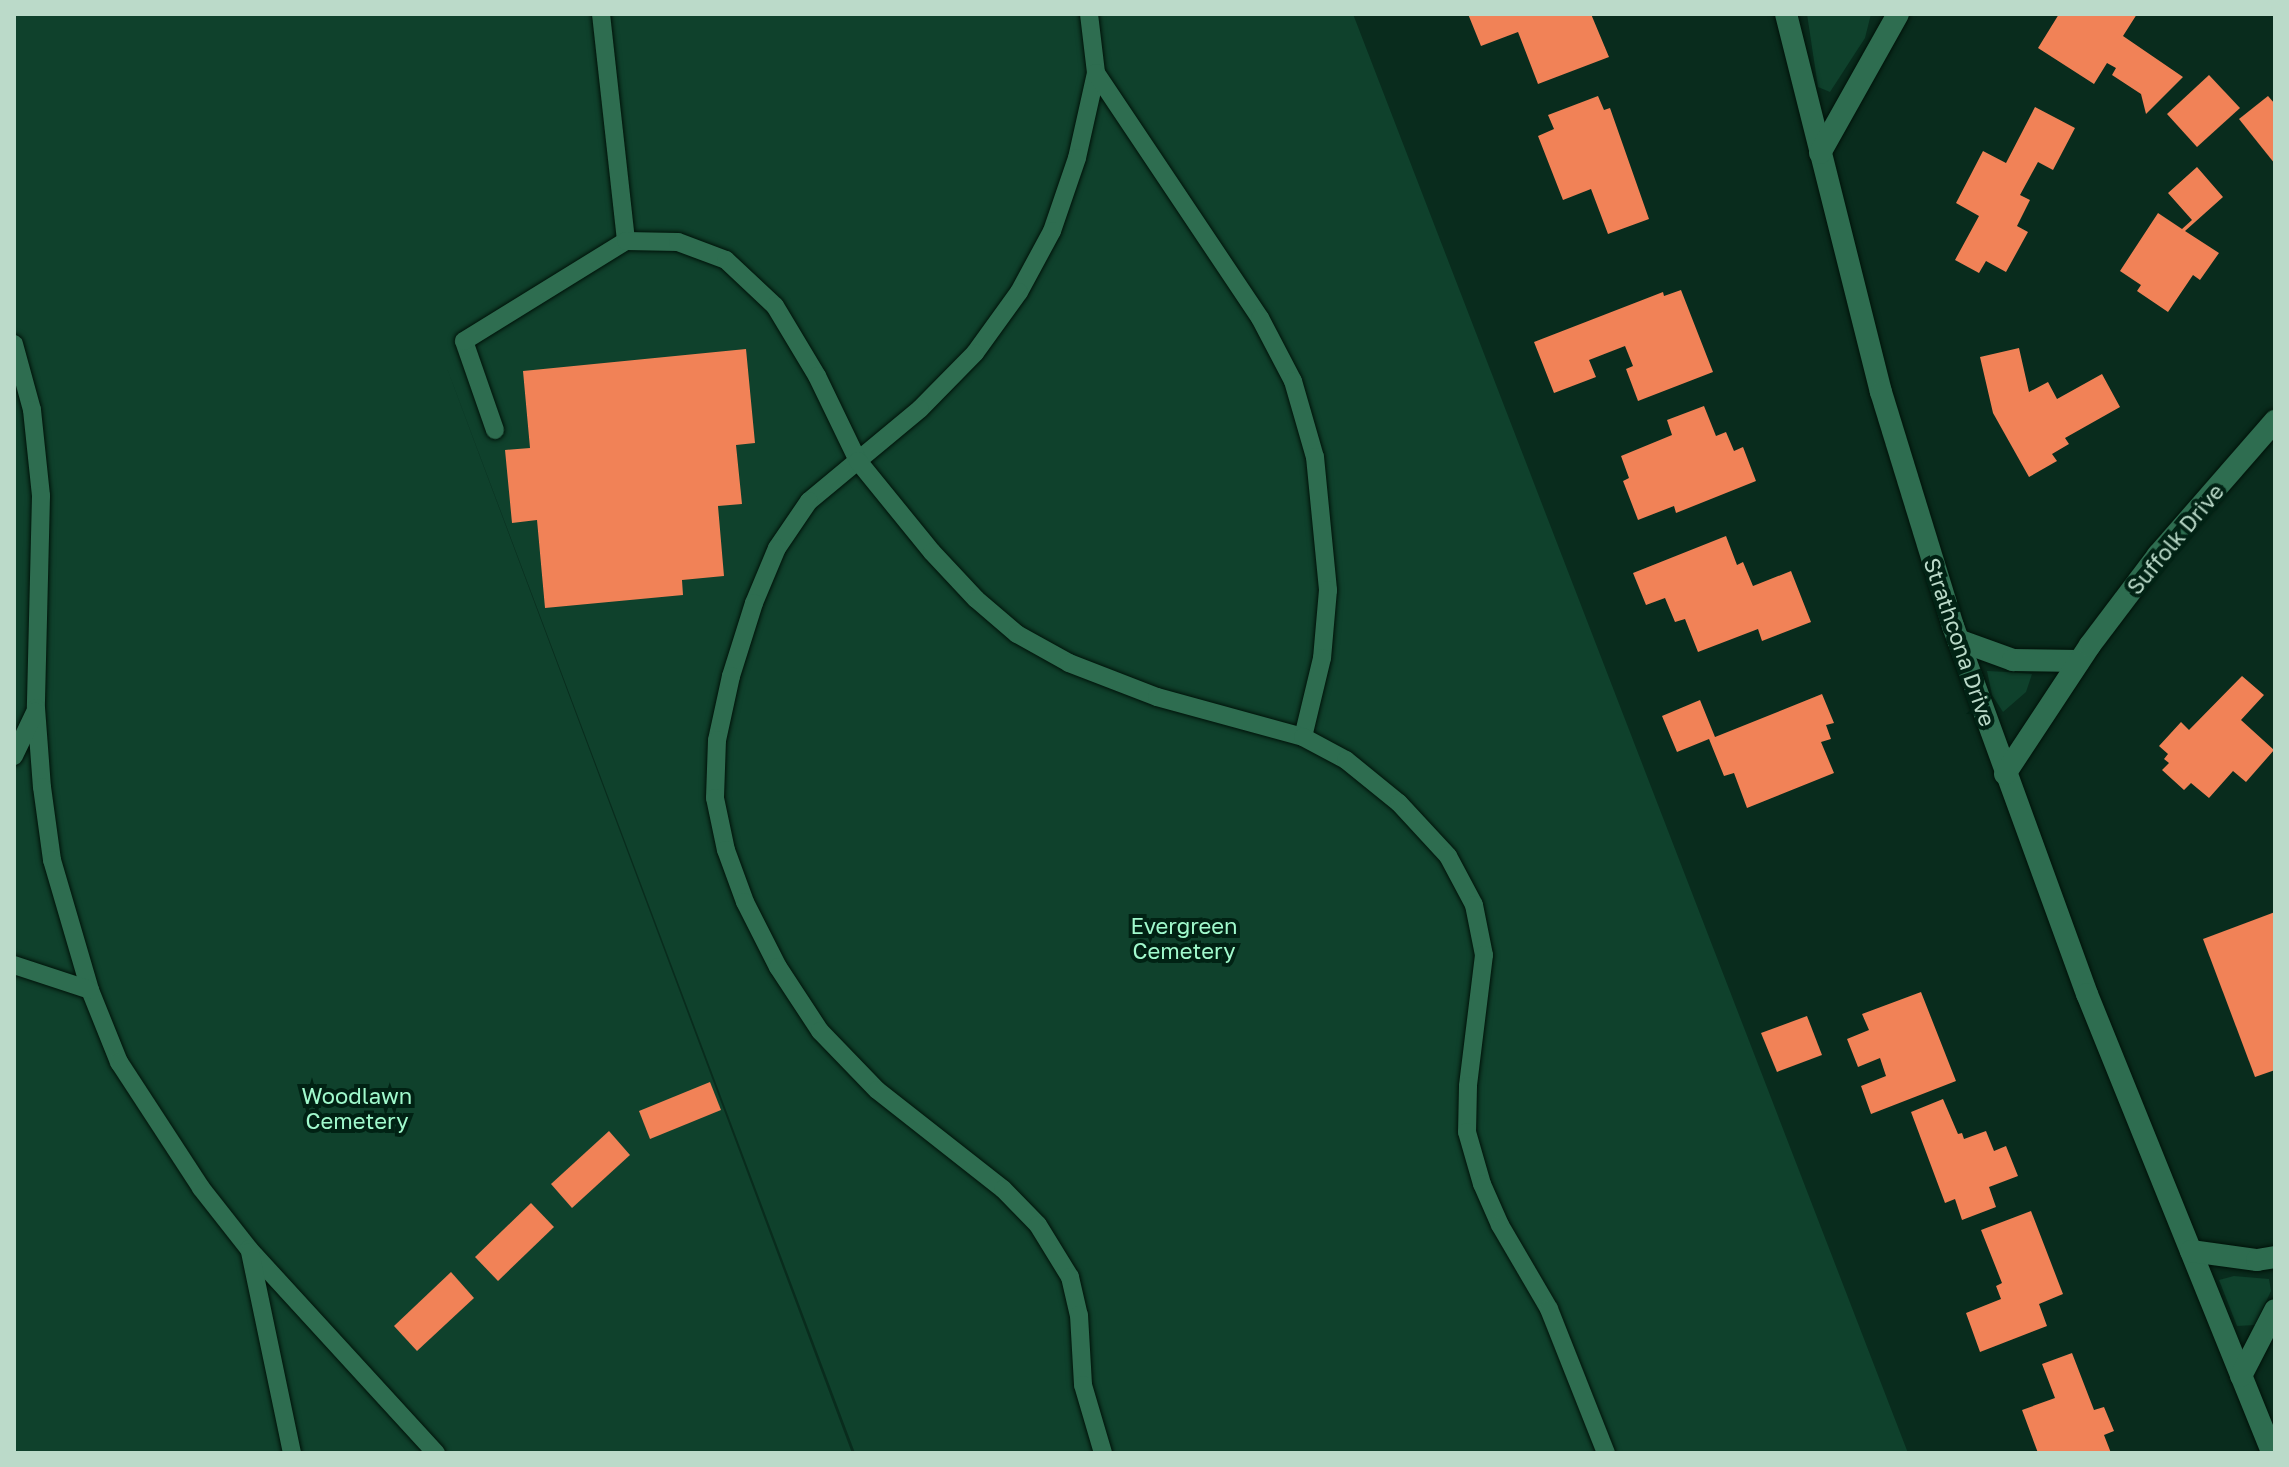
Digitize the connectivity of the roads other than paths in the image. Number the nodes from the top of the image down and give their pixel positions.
1 (601, 14) edge
2 (1089, 14) edge
3 (1786, 14) edge
4 (1898, 14) edge
5 (1096, 73) junction
6 (1820, 153) junction
7 (626, 241) junction
8 (14, 344) edge
9 (2275, 421) edge
10 (495, 430) dead end
11 (858, 461) junction
12 (1958, 640) junction
13 (2079, 661) junction
14 (36, 708) junction
15 (1303, 737) junction
16 (14, 756) edge
17 (2005, 774) junction
18 (14, 965) edge
19 (90, 990) junction
20 (249, 1249) junction
21 (2191, 1251) junction
22 (2275, 1257) edge
23 (2275, 1310) edge
24 (2241, 1376) junction
25 (292, 1453) edge
26 (436, 1453) edge
27 (1103, 1453) edge
28 (1606, 1453) edge
29 (2272, 1453) edge

1 - 7 lane
2 - 5 lane
3 - 6 street, Strathcona Drive
4 - 6 street
5 - 11 lane
5 - 15 lane
6 - 12 street, Strathcona Drive
7 - 10 lane
7 - 11 lane
8 - 14 lane
9 - 13 street, Suffolk Drive
11 - 15 lane
11 - 27 lane
12 - 13 street
12 - 17 street, Strathcona Drive
13 - 17 street, Suffolk Drive
14 - 16 lane
14 - 19 lane
15 - 28 lane
17 - 21 street, Strathcona Drive
18 - 19 lane
19 - 20 lane
20 - 25 lane
20 - 26 lane
21 - 22 street
21 - 24 street, Strathcona Drive
23 - 24 street
24 - 29 street, Strathcona Drive

